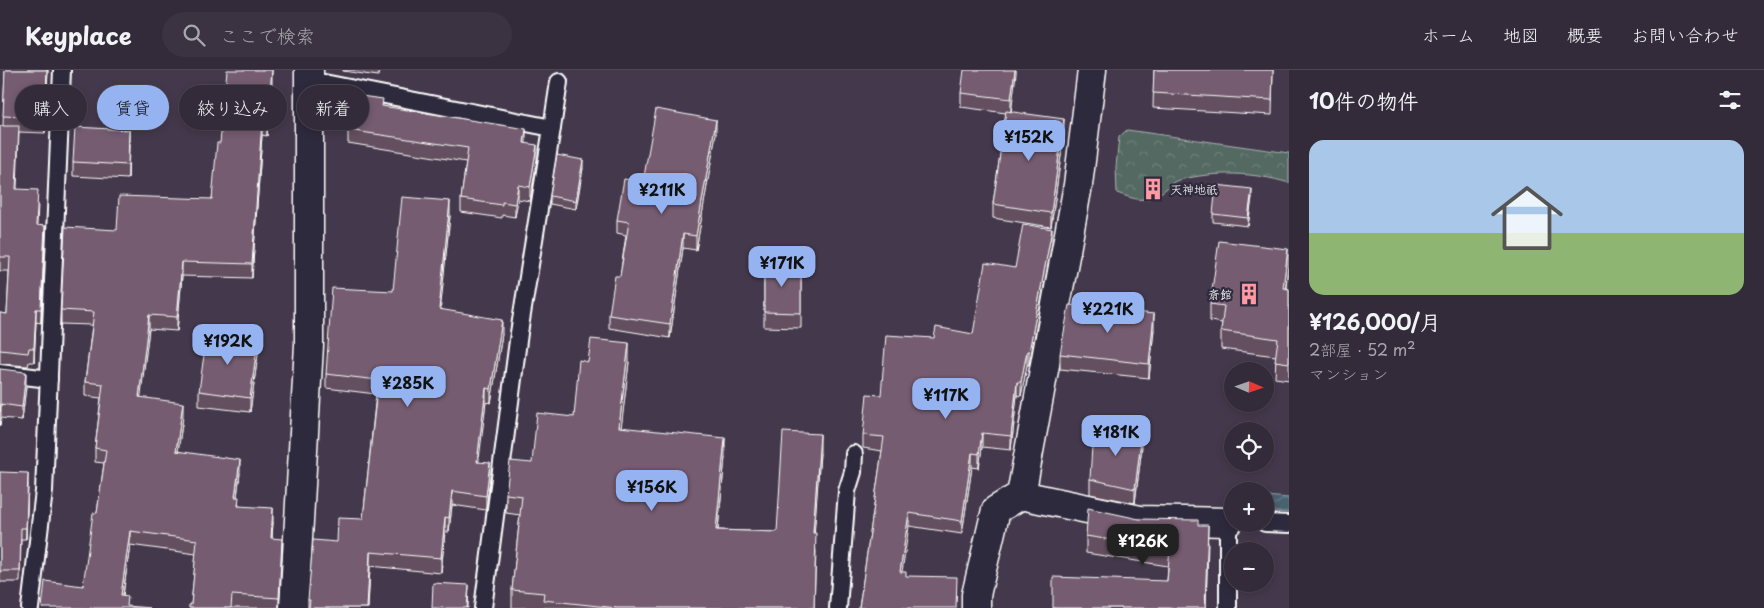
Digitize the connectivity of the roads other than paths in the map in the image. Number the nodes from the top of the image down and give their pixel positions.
1 (62, 70) edge
2 (1092, 70) edge
3 (309, 75) edge
4 (559, 82) dead end
5 (552, 128) junction
6 (0, 373) edge
7 (49, 379) junction
8 (854, 454) dead end
9 (1021, 495) junction
10 (1224, 522) edge
11 (1274, 523) edge
12 (1289, 524) edge
13 (1230, 532) edge
14 (30, 608) edge
15 (294, 608) edge
16 (483, 608) edge
17 (838, 608) edge
18 (976, 608) edge
19 (1228, 608) edge

1 - 7 lane
2 - 9 street
3 - 5 lane
3 - 15 street
4 - 5 lane
5 - 16 lane
6 - 7 lane
7 - 14 lane
8 - 17 lane
9 - 10 street
9 - 18 street
11 - 12 lane
13 - 19 lane

